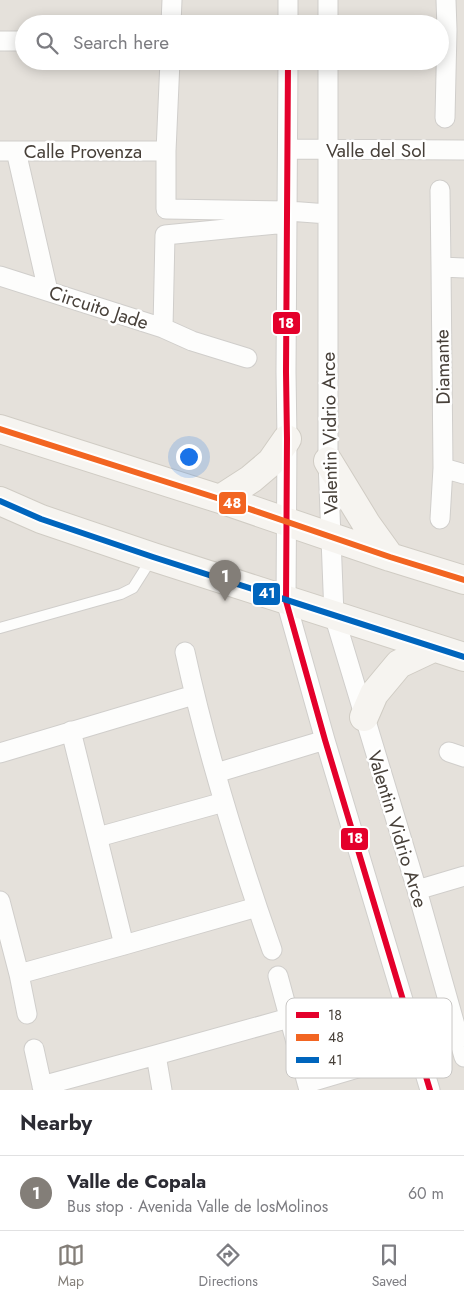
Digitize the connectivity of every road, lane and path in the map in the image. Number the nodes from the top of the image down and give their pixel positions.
1 (172, 0) edge
2 (288, 0) edge
3 (328, 0) edge
4 (446, 0) edge
5 (172, 15) edge
6 (288, 15) edge
7 (328, 15) edge
8 (455, 30) edge
9 (0, 41) edge
10 (15, 41) edge
11 (170, 70) edge
12 (288, 70) edge
13 (328, 70) edge
14 (445, 118) dead end
15 (8, 150) edge
16 (288, 150) junction
17 (328, 150) junction
18 (464, 150) edge
19 (166, 151) junction
20 (440, 190) dead end
21 (328, 214) junction
22 (287, 217) junction
23 (441, 267) junction
24 (464, 268) edge
25 (0, 276) edge
26 (48, 291) junction
27 (164, 328) junction
28 (247, 358) dead end
29 (0, 429) edge
30 (287, 440) junction
31 (328, 461) junction
32 (443, 468) junction
33 (464, 474) edge
34 (220, 498) junction
35 (0, 502) edge
36 (440, 519) dead end
37 (286, 522) junction
38 (331, 537) junction
39 (152, 557) junction
40 (390, 557) junction
41 (464, 580) edge
42 (286, 600) junction
43 (334, 615) junction
44 (0, 628) edge
45 (433, 648) junction
46 (185, 652) dead end
47 (464, 657) edge
48 (194, 695) junction
49 (364, 717) junction
50 (71, 731) junction
51 (325, 740) junction
52 (0, 753) edge
53 (216, 773) junction
54 (224, 802) junction
55 (98, 837) junction
56 (464, 876) edge
57 (417, 890) junction
58 (0, 901) edge
59 (257, 907) junction
60 (124, 946) junction
61 (272, 950) dead end
62 (19, 974) junction
63 (278, 976) dead end
64 (403, 998) edge
65 (448, 998) edge
66 (286, 1004) edge
67 (452, 1013) edge
68 (27, 1014) dead end
69 (286, 1019) edge
70 (459, 1038) junction
71 (452, 1040) edge
72 (34, 1049) dead end
73 (156, 1055) junction
74 (464, 1057) edge
75 (335, 1078) edge
76 (308, 1087) edge
77 (43, 1088) edge
78 (162, 1090) edge

1 - 5 street
2 - 6 street
3 - 7 street
4 - 8 street
8 - 14 street
9 - 10 street
11 - 19 street
12 - 16 street
13 - 17 street, Valentin Vidrio Arce
15 - 19 street, Calle Provenza
15 - 26 street
16 - 17 street, Valle del Sol
16 - 22 street
17 - 18 street, Valle del Sol
17 - 21 street, Valentin Vidrio Arce
19 - 22 street
20 - 23 street, Diamante
21 - 22 street
21 - 31 street, Valentin Vidrio Arce
22 - 27 street, Circuito Jade
22 - 30 street
23 - 24 street
23 - 32 street, Diamante
25 - 26 street, Circuito Jade
26 - 27 street, Circuito Jade
27 - 28 street
29 - 34 street
30 - 34 street
30 - 37 street
31 - 38 street, Valentin Vidrio Arce
31 - 40 street
32 - 33 street
32 - 36 street, Diamante
34 - 37 street
35 - 39 street
37 - 38 street
37 - 42 street
38 - 40 street
38 - 43 street, Valentin Vidrio Arce
39 - 42 street
39 - 44 lane
40 - 41 street
42 - 43 street
42 - 51 street
43 - 45 street
43 - 49 street, Valentin Vidrio Arce
45 - 47 street
45 - 49 street
46 - 48 street
48 - 50 street
48 - 53 street
49 - 57 street, Valentin Vidrio Arce
50 - 52 street
50 - 55 street
51 - 53 street
51 - 64 street
53 - 54 street
54 - 55 street
54 - 59 street
55 - 60 street
56 - 57 street
57 - 65 street, Valentin Vidrio Arce
58 - 62 street
59 - 60 street
59 - 61 street
60 - 62 street
62 - 68 street
63 - 66 street
67 - 70 street, Valentin Vidrio Arce
69 - 73 street
70 - 71 street
70 - 74 street, Valentin Vidrio Arce
72 - 77 street
73 - 77 street
73 - 78 street
75 - 76 street

